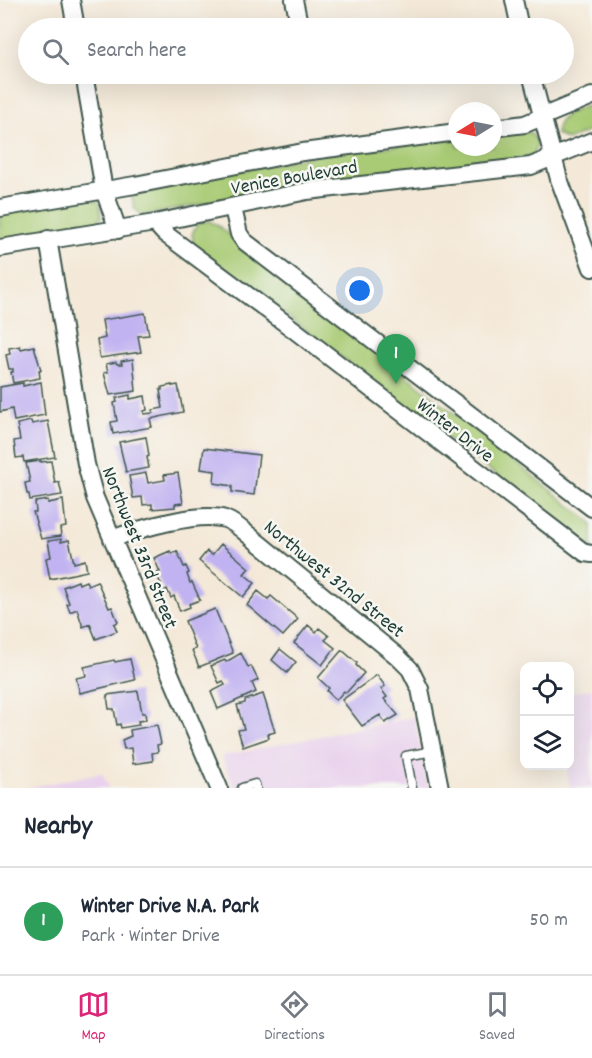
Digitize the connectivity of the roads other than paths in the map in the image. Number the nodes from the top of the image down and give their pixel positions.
1 (71, 0) edge
2 (294, 0) edge
3 (514, 0) edge
4 (74, 18) edge
5 (298, 18) edge
6 (518, 18) edge
7 (86, 84) edge
8 (534, 84) edge
9 (592, 96) edge
10 (543, 117) junction
11 (502, 127) edge
12 (448, 133) edge
13 (592, 141) edge
14 (554, 157) junction
15 (104, 190) junction
16 (0, 208) edge
17 (233, 208) junction
18 (155, 224) junction
19 (118, 230) junction
20 (48, 239) junction
21 (0, 248) edge
22 (592, 268) edge
23 (592, 508) edge
24 (112, 539) junction
25 (592, 554) edge
26 (432, 751) junction
27 (219, 788) edge
28 (242, 788) edge
29 (256, 788) edge
30 (412, 788) edge
31 (440, 788) edge

1 - 4 street
2 - 5 street
3 - 6 street
7 - 15 street
8 - 10 street
9 - 10 street
10 - 11 street
10 - 14 street
12 - 15 street, Venice Boulevard
13 - 14 street, Venice Boulevard
14 - 17 street, Venice Boulevard
14 - 22 street
15 - 16 street, Venice Boulevard
15 - 19 street
17 - 18 street, Venice Boulevard
17 - 23 street, Winter Drive
18 - 19 street, Venice Boulevard
18 - 25 street, Winter Drive
19 - 20 street, Venice Boulevard
20 - 21 street, Venice Boulevard
20 - 24 street, Northwest 33rd Street
24 - 26 street, Northwest 32nd Street
24 - 27 street, Northwest 33rd Street
26 - 30 lane
26 - 31 street, Northwest 32nd Street
28 - 29 lane

